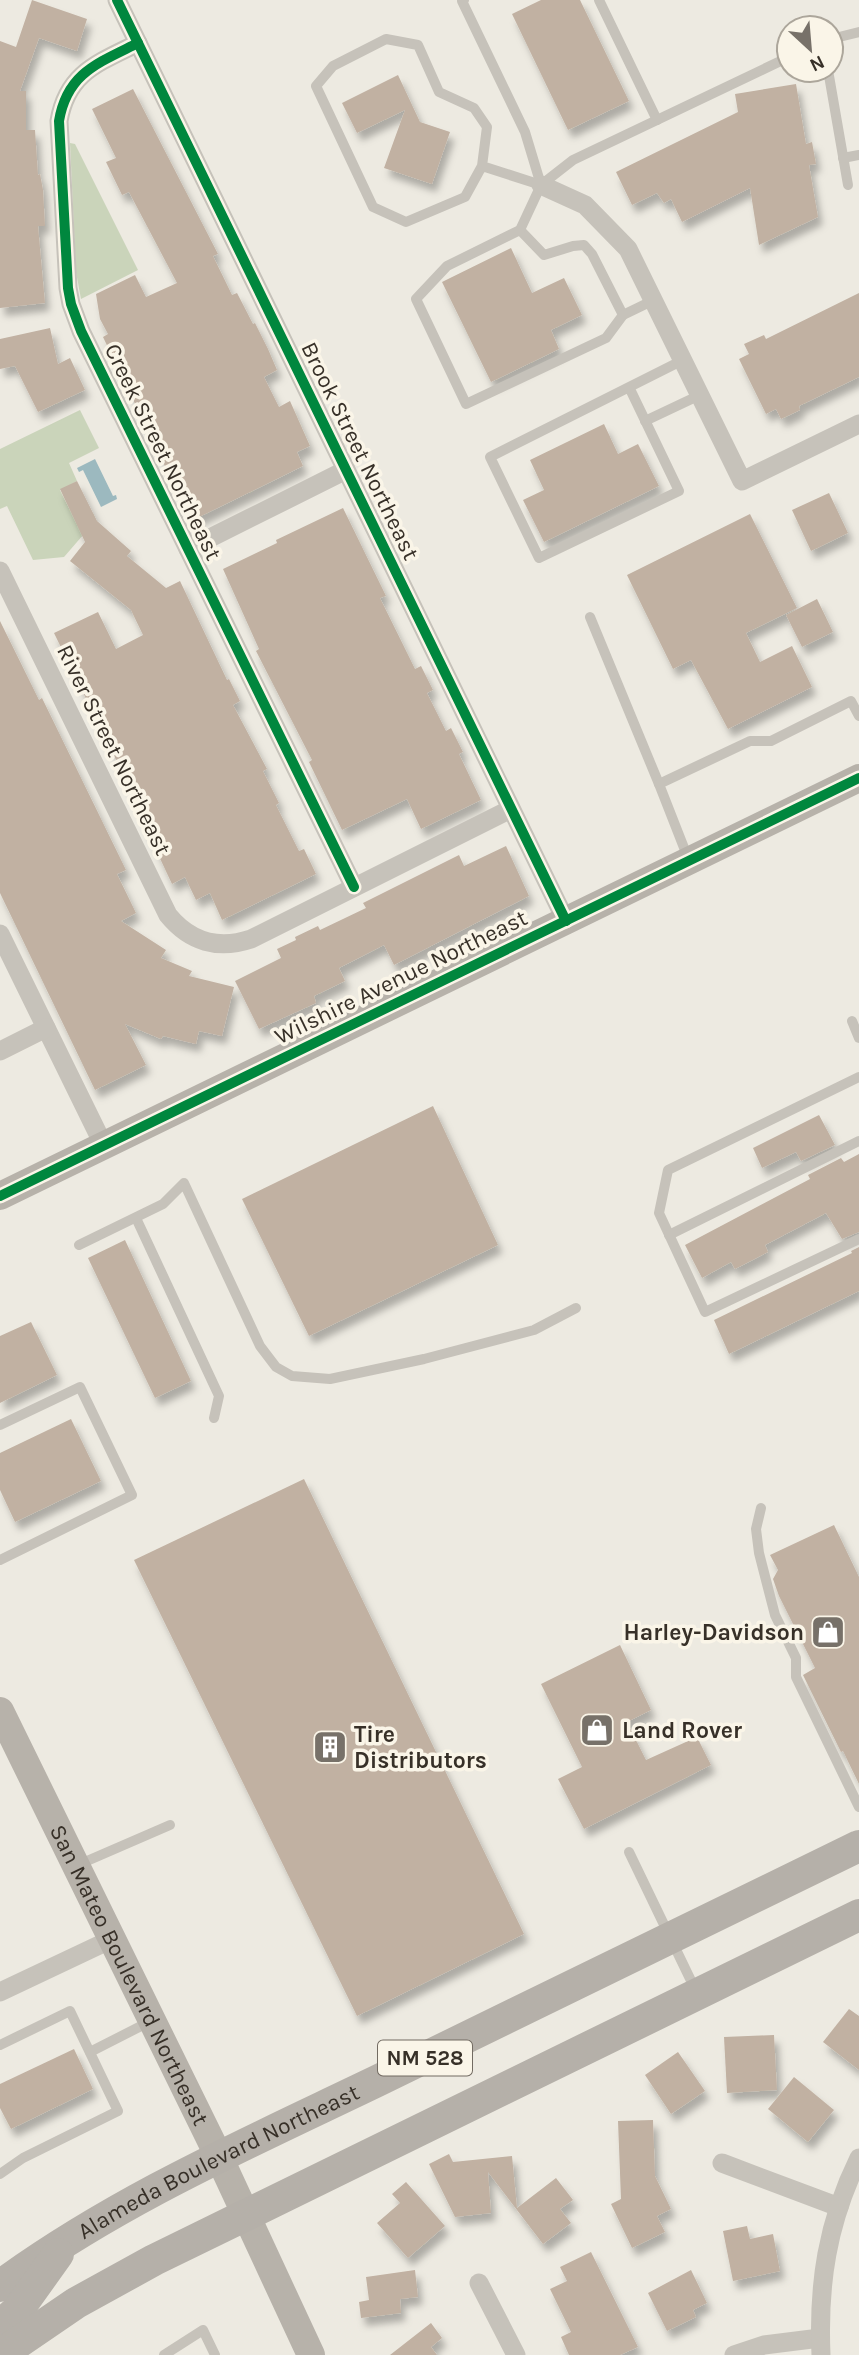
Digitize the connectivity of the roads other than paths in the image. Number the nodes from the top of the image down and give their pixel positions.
1 (117, 0) edge
2 (464, 0) edge
3 (599, 0) edge
4 (138, 43) junction
5 (775, 64) edge
6 (830, 84) edge
7 (657, 120) junction
8 (859, 155) edge
9 (843, 158) junction
10 (482, 166) junction
11 (541, 185) junction
12 (848, 185) dead end
13 (520, 230) junction
14 (653, 300) junction
15 (623, 315) junction
16 (683, 360) junction
17 (629, 387) junction
18 (700, 395) junction
19 (645, 421) junction
20 (859, 424) edge
21 (346, 470) junction
22 (188, 549) junction
23 (0, 571) edge
24 (590, 617) dead end
25 (855, 699) edge
26 (859, 716) edge
27 (859, 778) edge
28 (659, 784) junction
29 (511, 809) junction
30 (689, 861) junction
31 (354, 887) junction
32 (566, 920) junction
33 (0, 934) edge
34 (852, 1021) dead end
35 (46, 1028) junction
36 (859, 1038) edge
37 (0, 1051) edge
38 (859, 1077) edge
39 (859, 1141) edge
40 (104, 1146) junction
41 (0, 1196) edge
42 (136, 1218) junction
43 (669, 1235) junction
44 (859, 1239) edge
45 (79, 1245) dead end
46 (576, 1308) dead end
47 (214, 1418) dead end
48 (0, 1425) edge
49 (761, 1508) dead end
50 (0, 1560) edge
51 (3, 1723) edge
52 (859, 1807) edge
53 (170, 1825) dead end
54 (859, 1846) edge
55 (629, 1852) dead end
56 (76, 1866) junction
57 (859, 1915) edge
58 (112, 1938) junction
59 (671, 1939) junction
60 (0, 1992) edge
61 (697, 1993) junction
62 (152, 2021) junction
63 (0, 2045) edge
64 (90, 2052) junction
65 (219, 2157) junction
66 (859, 2158) edge
67 (722, 2163) dead end
68 (0, 2174) edge
69 (839, 2207) junction
70 (245, 2215) junction
71 (69, 2239) junction
72 (479, 2283) dead end
73 (0, 2286) edge
74 (0, 2326) edge
75 (821, 2346) edge
76 (0, 2355) edge
77 (164, 2355) edge
78 (215, 2355) edge
79 (311, 2355) edge
80 (516, 2355) edge
81 (734, 2355) edge

1 - 4 street, Brook Street Northeast
2 - 11 lane
3 - 7 lane
4 - 21 street, Brook Street Northeast
4 - 22 street, Creek Street Northeast
5 - 7 lane
6 - 9 lane
7 - 11 lane
8 - 9 lane
9 - 12 lane
10 - 10 lane
10 - 11 lane
11 - 13 lane
11 - 14 street
13 - 15 lane
13 - 15 lane
14 - 15 lane
14 - 16 street
16 - 17 lane
16 - 18 street
17 - 19 lane
17 - 19 lane
18 - 19 lane
18 - 20 street
21 - 22 street
21 - 29 street, Brook Street Northeast
22 - 31 street, Creek Street Northeast
23 - 31 street, River Street Northeast
24 - 28 lane
25 - 26 lane
25 - 28 lane
27 - 30 street, Wilshire Avenue Northeast
28 - 30 lane
29 - 31 street
29 - 32 street, Brook Street Northeast
30 - 32 street, Wilshire Avenue Northeast
32 - 40 street, Wilshire Avenue Northeast
33 - 35 street
34 - 36 lane
35 - 37 street
35 - 40 street
38 - 43 lane
39 - 43 lane
40 - 41 street, Wilshire Avenue Northeast
42 - 45 lane
42 - 46 lane
42 - 47 lane
43 - 44 lane
48 - 50 lane
49 - 52 lane
51 - 56 street, San Mateo Boulevard Northeast
53 - 56 lane
54 - 59 main road, Alameda Boulevard Northeast / NM 528
55 - 59 lane
56 - 58 street, San Mateo Boulevard Northeast
57 - 61 main road, NM 528
58 - 60 street
58 - 62 street, San Mateo Boulevard Northeast
59 - 61 lane
59 - 65 main road, Alameda Boulevard Northeast / NM 528
61 - 70 main road, NM 528
62 - 64 lane
62 - 65 street, San Mateo Boulevard Northeast
63 - 64 lane
64 - 68 lane
65 - 70 street, San Mateo Boulevard Northeast
65 - 71 main road, Alameda Boulevard Northeast / NM 528
66 - 69 street
67 - 69 street
69 - 75 street
70 - 76 main road, NM 528
70 - 79 street, San Mateo Boulevard Northeast
71 - 73 main road, Alameda Boulevard Northeast / NM 528
71 - 74 main road
72 - 80 street
75 - 81 street
77 - 78 lane

